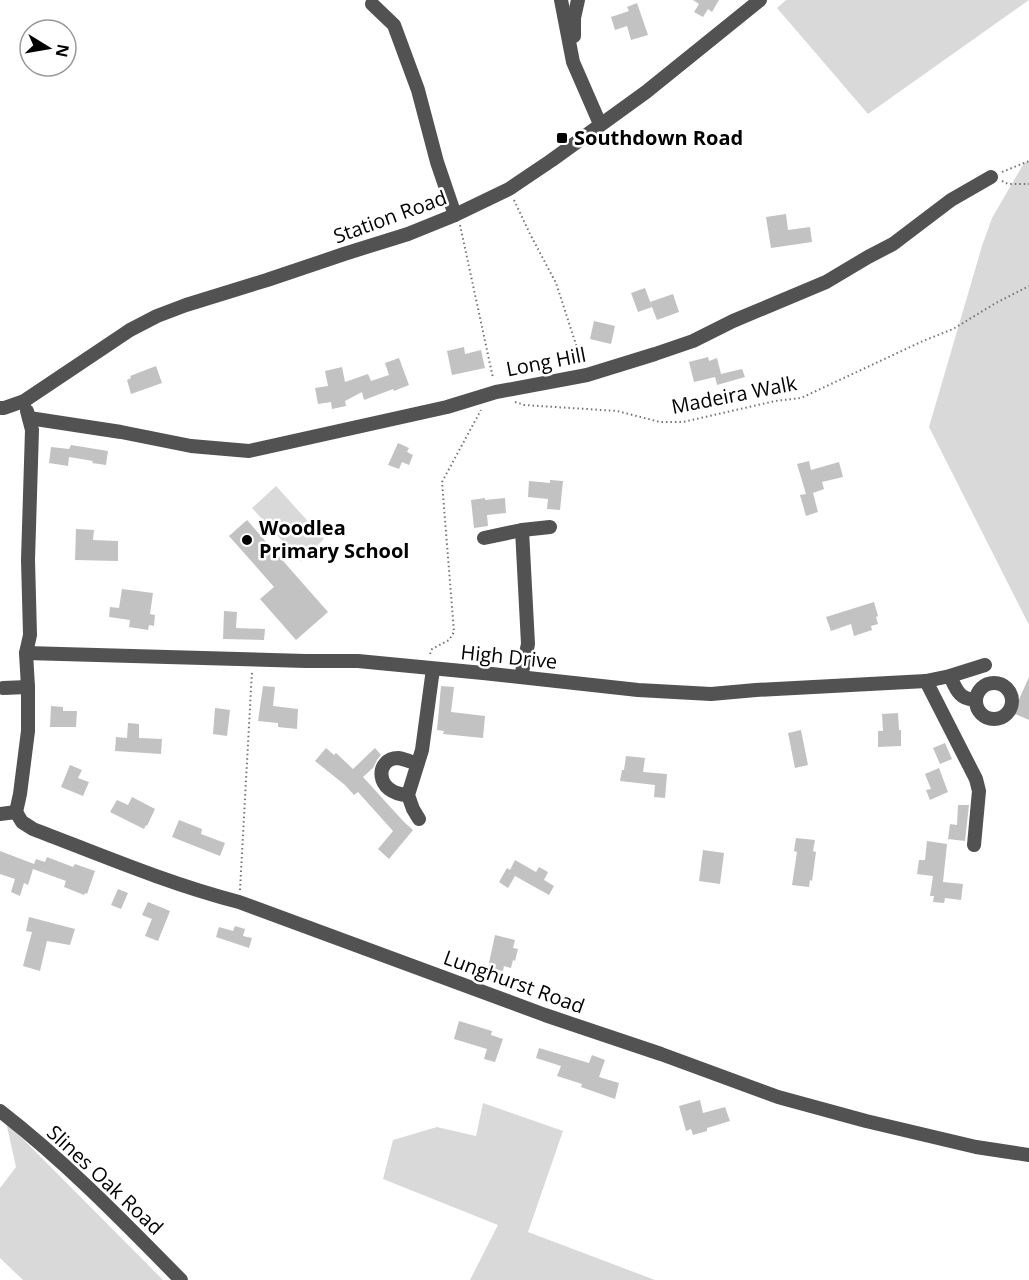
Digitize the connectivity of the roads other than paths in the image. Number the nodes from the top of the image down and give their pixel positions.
1 (561, 0) edge
2 (578, 0) edge
3 (760, 0) edge
4 (372, 4) dead end
5 (573, 62) junction
6 (600, 124) junction
7 (991, 177) road end
8 (456, 214) junction
9 (24, 400) junction
10 (0, 408) edge
11 (29, 418) junction
12 (550, 527) dead end
13 (522, 530) junction
14 (484, 538) dead end
15 (26, 653) junction
16 (985, 665) dead end
17 (428, 668) junction
18 (950, 676) junction
19 (521, 677) junction
20 (926, 681) junction
21 (28, 687) junction
22 (3, 688) dead end
23 (976, 699) dead end
24 (417, 764) junction
25 (408, 795) junction
26 (16, 812) junction
27 (0, 814) edge
28 (419, 819) dead end
29 (974, 845) dead end
30 (0, 1111) edge
31 (1029, 1155) edge
32 (181, 1280) edge

1 - 5 street
2 - 5 street
3 - 6 street, Station Road
4 - 8 street
5 - 6 street
6 - 8 street, Station Road
7 - 11 street, Long Hill
8 - 9 street, Station Road
9 - 10 street, Station Road
9 - 11 street
11 - 15 street
12 - 13 street
13 - 14 street
13 - 19 street
15 - 17 street, High Drive
15 - 21 street
16 - 18 street, High Drive
17 - 19 street, High Drive
17 - 24 street
18 - 20 street, High Drive
18 - 23 street
19 - 20 street, High Drive
20 - 29 street
21 - 22 street
21 - 26 street
24 - 25 street
24 - 25 street
25 - 28 street
26 - 27 street
26 - 31 street, Lunghurst Road
30 - 32 street, Slines Oak Road

